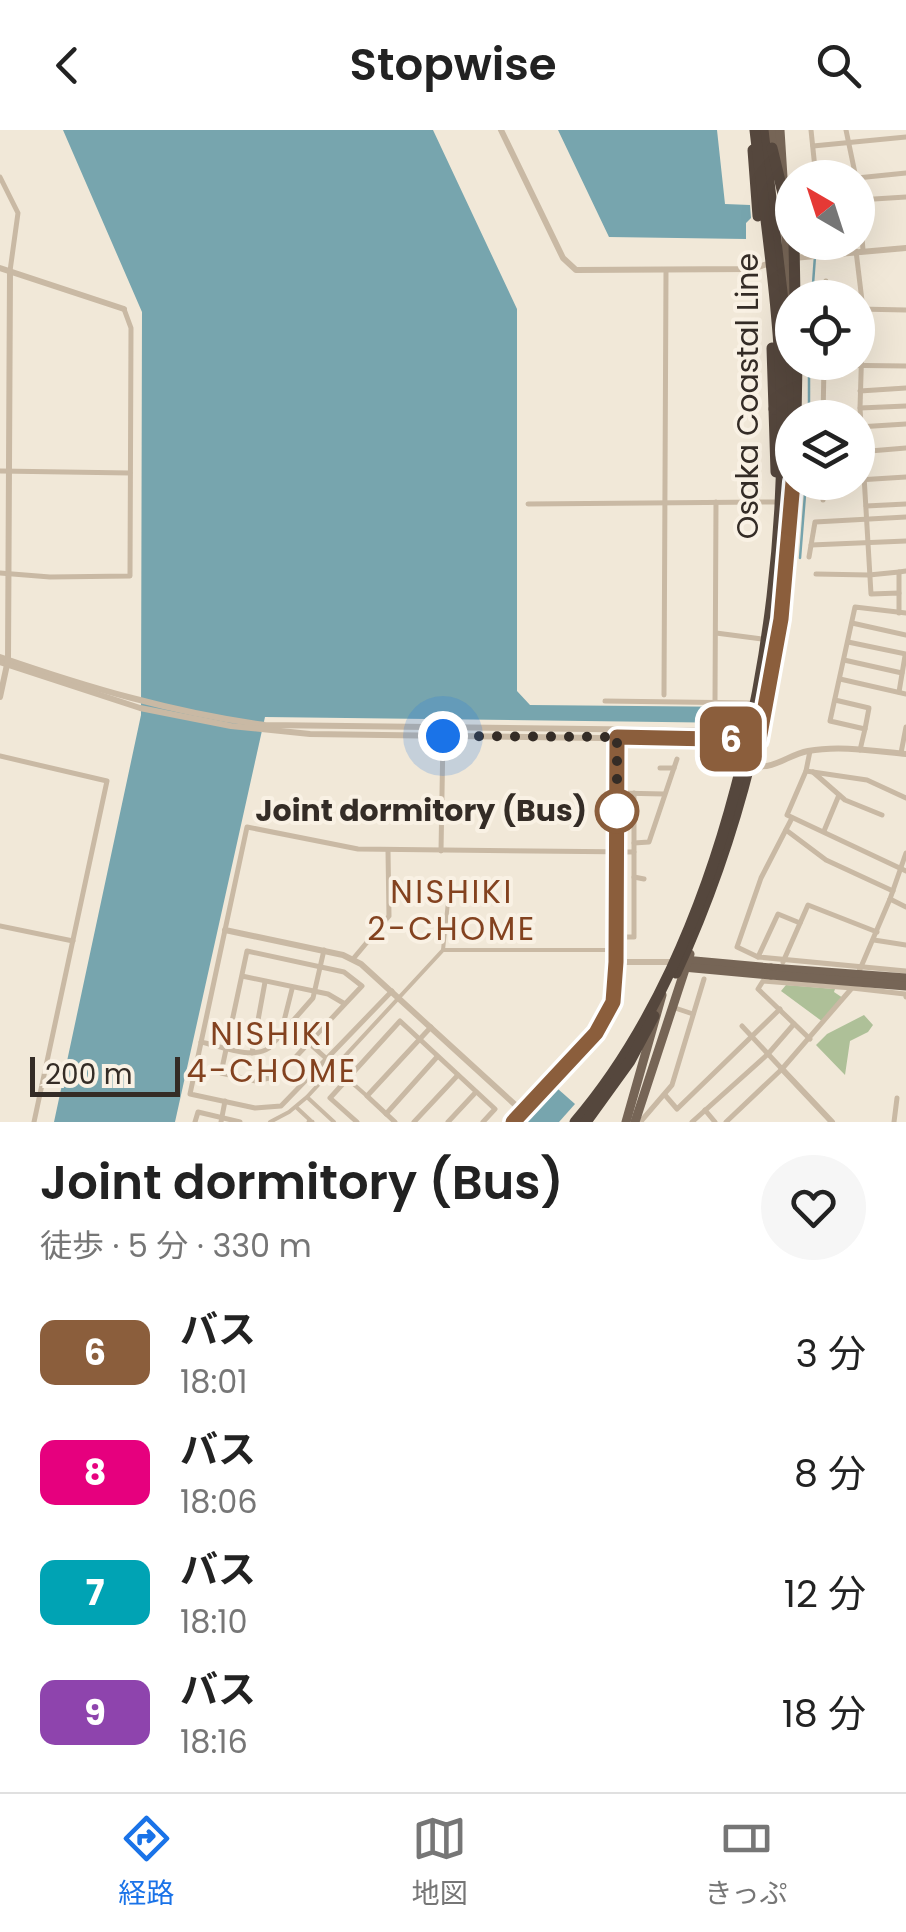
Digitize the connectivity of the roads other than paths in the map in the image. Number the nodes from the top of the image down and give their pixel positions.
1 (502, 130) edge
2 (753, 130) edge
3 (768, 130) edge
4 (780, 130) edge
5 (812, 130) edge
6 (846, 130) edge
7 (906, 136) edge
8 (848, 142) junction
9 (813, 146) junction
10 (775, 160) edge
11 (782, 160) edge
12 (814, 160) edge
13 (852, 160) edge
14 (906, 173) edge
15 (875, 176) edge
16 (0, 177) edge
17 (906, 196) edge
18 (875, 199) edge
19 (906, 248) edge
20 (875, 250) edge
21 (780, 260) edge
22 (774, 262) junction
23 (0, 268) edge
24 (10, 271) junction
25 (666, 271) junction
26 (124, 309) joint
27 (875, 309) edge
28 (906, 310) edge
29 (875, 366) edge
30 (906, 366) edge
31 (860, 380) edge
32 (906, 388) edge
33 (860, 392) junction
34 (775, 400) edge
35 (860, 400) edge
36 (906, 406) edge
37 (875, 407) edge
38 (906, 424) edge
39 (875, 426) edge
40 (906, 448) edge
41 (875, 451) edge
42 (775, 454) edge
43 (5, 472) edge
44 (130, 474) junction
45 (906, 478) edge
46 (875, 479) edge
47 (775, 499) edge
48 (776, 500) edge
49 (791, 500) edge
50 (865, 500) edge
51 (665, 502) junction
52 (716, 502) junction
53 (528, 504) dead end
54 (906, 504) edge
55 (866, 506) junction
56 (867, 518) junction
57 (906, 518) edge
58 (906, 540) edge
59 (867, 543) junction
60 (810, 545) junction
61 (809, 556) dead end
62 (902, 571) edge
63 (0, 573) edge
64 (816, 574) dead end
65 (9, 575) junction
66 (869, 576) junction
67 (899, 593) junction
68 (902, 613) edge
69 (852, 623) junction
70 (716, 633) junction
71 (906, 635) edge
72 (762, 639) junction
73 (848, 642) junction
74 (906, 654) edge
75 (844, 660) junction
76 (4, 661) edge
77 (902, 673) junction
78 (840, 678) junction
79 (903, 693) edge
80 (664, 695) dead end
81 (0, 697) edge
82 (835, 700) junction
83 (606, 701) dead end
84 (715, 702) junction
85 (751, 702) junction
86 (906, 727) edge
87 (264, 728) junction
88 (865, 728) junction
89 (617, 733) junction
90 (744, 735) junction
91 (443, 736) junction
92 (760, 736) junction
93 (810, 750) junction
94 (860, 750) junction
95 (904, 754) edge
96 (0, 756) edge
97 (678, 759) dead end
98 (754, 766) junction
99 (660, 768) dead end
100 (674, 768) junction
101 (809, 771) junction
102 (617, 793) junction
103 (634, 793) junction
104 (665, 794) junction
105 (840, 795) junction
106 (906, 798) edge
107 (882, 815) dead end
108 (792, 818) junction
109 (786, 830) junction
110 (824, 832) junction
111 (634, 843) junction
112 (388, 851) junction
113 (442, 851) junction
114 (634, 852) junction
115 (616, 853) junction
116 (906, 853) edge
117 (903, 870) edge
118 (634, 878) junction
119 (644, 879) dead end
120 (893, 890) junction
121 (890, 899) junction
122 (448, 902) dead end
123 (906, 907) edge
124 (800, 923) junction
125 (0, 926) edge
126 (225, 930) junction
127 (877, 932) junction
128 (616, 937) junction
129 (873, 940) junction
130 (73, 942) junction
131 (906, 945) edge
132 (324, 950) junction
133 (443, 950) junction
134 (616, 950) junction
135 (758, 957) junction
136 (353, 959) junction
137 (616, 962) junction
138 (671, 962) junction
139 (783, 962) junction
140 (686, 964) junction
141 (322, 967) junction
142 (862, 967) junction
143 (771, 972) junction
144 (906, 974) edge
145 (242, 976) junction
146 (704, 979) dead end
147 (265, 981) junction
148 (292, 988) junction
149 (852, 988) junction
150 (316, 992) junction
151 (906, 993) edge
152 (395, 994) junction
153 (345, 1004) junction
154 (672, 1008) junction
155 (780, 1009) junction
156 (693, 1014) junction
157 (794, 1024) junction
158 (290, 1026) junction
159 (742, 1026) dead end
160 (431, 1027) junction
161 (753, 1038) junction
162 (420, 1039) junction
163 (810, 1040) junction
164 (201, 1042) junction
165 (308, 1043) junction
166 (226, 1047) junction
167 (252, 1053) junction
168 (768, 1054) junction
169 (438, 1056) junction
170 (328, 1060) junction
171 (334, 1067) junction
172 (782, 1069) junction
173 (458, 1075) junction
174 (347, 1079) junction
175 (476, 1092) junction
176 (665, 1095) junction
177 (367, 1096) junction
178 (307, 1097) junction
179 (896, 1098) dead end
180 (226, 1100) junction
181 (296, 1107) junction
182 (705, 1110) junction
183 (522, 1112) junction
184 (386, 1114) junction
185 (221, 1120) edge
186 (310, 1121) edge
187 (638, 1121) edge
188 (713, 1121) edge
189 (34, 1122) edge
190 (196, 1122) edge
191 (240, 1122) edge
192 (270, 1122) edge
193 (334, 1122) edge
194 (357, 1122) edge
195 (395, 1122) edge
196 (414, 1122) edge
197 (448, 1122) edge
198 (483, 1122) edge
199 (513, 1122) edge
200 (575, 1122) edge
201 (586, 1122) edge
202 (626, 1122) edge
203 (692, 1122) edge
204 (726, 1122) edge
205 (832, 1122) edge
206 (894, 1122) edge

1 - 25 street
2 - 42 highway, bridge
2 - 200 highway, bridge
3 - 10 highway, bridge
3 - 22 main road, Osaka Coastal Line
3 - 201 highway, bridge
4 - 11 main road, Osaka Coastal Line
5 - 9 street
6 - 8 street
7 - 8 street
8 - 9 street
8 - 13 street
9 - 12 street
14 - 15 street
16 - 24 street
17 - 18 street
19 - 20 street
21 - 22 street
22 - 25 street
22 - 34 main road, Osaka Coastal Line
23 - 24 street
24 - 26 street
24 - 43 street
25 - 51 street
26 - 44 street
27 - 28 street
29 - 30 street
31 - 33 street
32 - 33 street
33 - 35 street
36 - 37 street
38 - 39 street
40 - 41 street
43 - 44 street
43 - 65 street
44 - 65 street
45 - 46 street
47 - 52 street
48 - 72 main road, Osaka Coastal Line
49 - 92 main road, Osaka Coastal Line
50 - 55 street
51 - 52 street
51 - 53 street
51 - 80 street
52 - 70 street
54 - 55 street
55 - 56 street
56 - 57 street
56 - 59 street
56 - 60 street
58 - 59 street
59 - 60 street
59 - 66 street
60 - 61 street
62 - 66 street
62 - 67 street
63 - 65 street
64 - 66 street
65 - 76 street
66 - 67 street
67 - 68 street
68 - 69 street
69 - 71 street
69 - 73 street
70 - 72 street
70 - 84 street
72 - 85 main road, Osaka Coastal Line
73 - 74 street
73 - 75 street
74 - 77 street
75 - 77 street
75 - 78 street
76 - 81 street
76 - 87 street
77 - 79 street
78 - 79 street
78 - 82 street
82 - 88 street
82 - 88 street
83 - 84 street
84 - 85 street
85 - 90 main road, Osaka Coastal Line
86 - 95 street
87 - 89 street
87 - 91 street
88 - 94 street
89 - 90 street
89 - 91 street
89 - 102 street
90 - 92 street
90 - 138 main road, Osaka Coastal Line
91 - 113 street
92 - 98 main road, Osaka Coastal Line
93 - 94 street
93 - 98 street
93 - 101 street
94 - 95 street
96 - 130 street
97 - 100 street
98 - 140 main road, Osaka Coastal Line
99 - 100 street
100 - 104 street
101 - 105 street
101 - 106 street
101 - 108 street
102 - 103 street
102 - 115 street
103 - 104 street
103 - 111 street
104 - 111 street
105 - 107 street
105 - 110 street
108 - 109 street
108 - 110 street
109 - 120 street
109 - 135 street
110 - 117 street
111 - 114 street
112 - 113 street
112 - 126 street
112 - 136 street
113 - 115 street
114 - 115 street
114 - 118 street
115 - 128 street
116 - 117 street
117 - 120 street
118 - 119 street
118 - 128 street
120 - 121 street
121 - 123 street
121 - 127 street
122 - 133 street
124 - 127 street
124 - 135 street
124 - 139 street
125 - 130 street
126 - 132 street
126 - 164 street
127 - 129 street
128 - 134 street
129 - 131 street
129 - 142 street
130 - 189 street
132 - 136 street
132 - 141 street
133 - 134 street
133 - 152 street
134 - 137 street
135 - 139 street
136 - 152 street
137 - 138 street
137 - 183 street
138 - 140 main road
138 - 202 main road, Osaka Coastal Line
139 - 142 street
140 - 143 main road
140 - 154 main road, Osaka Coastal Line
141 - 145 street
141 - 150 street
141 - 153 street
142 - 144 street
142 - 149 street
143 - 144 main road, bridge
143 - 151 main road, bridge
145 - 147 street
145 - 166 street
146 - 156 street
147 - 148 street
147 - 167 street
148 - 150 street
148 - 158 street
149 - 151 street
149 - 155 street
149 - 163 street
150 - 153 street
150 - 158 street
152 - 160 street
152 - 170 street
152 - 171 street
153 - 165 street
154 - 156 street
154 - 187 main road, Osaka Coastal Line
155 - 157 street
155 - 161 street
156 - 176 street
157 - 163 street
157 - 168 street
158 - 165 street
158 - 167 street
159 - 161 street
160 - 162 street
160 - 183 street
161 - 168 street
161 - 176 street
162 - 169 street
162 - 174 street
162 - 177 street
163 - 172 street
164 - 166 street
164 - 180 street
165 - 166 street
165 - 170 street
166 - 167 street
168 - 172 street
168 - 182 street
169 - 173 street
169 - 184 street
170 - 180 street
171 - 174 street
171 - 178 street
172 - 204 street
172 - 205 street
173 - 175 street
173 - 196 street
174 - 177 street
174 - 194 street
175 - 197 street
175 - 198 street
176 - 187 street
177 - 184 street
178 - 181 street
178 - 193 street
179 - 206 street
180 - 185 street
181 - 186 street
181 - 192 street
182 - 188 street
182 - 203 street
183 - 199 street
184 - 195 street
185 - 190 street
185 - 191 street

